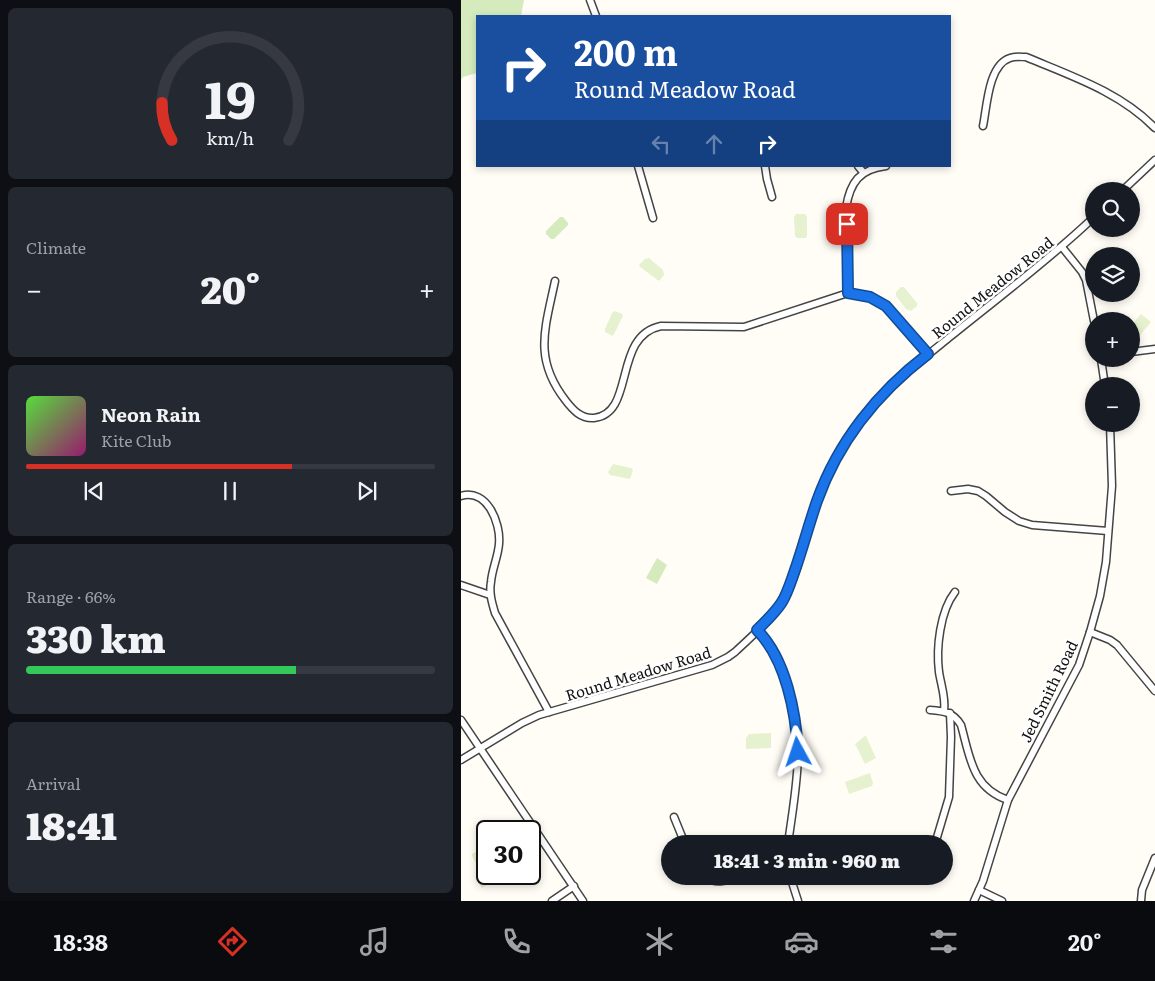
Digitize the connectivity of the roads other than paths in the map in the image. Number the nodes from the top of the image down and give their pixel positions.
1 (590, 0) edge
2 (595, 15) edge
3 (983, 126) dead end
4 (1155, 128) edge
5 (1155, 160) edge
6 (638, 167) edge
7 (765, 167) edge
8 (859, 167) edge
9 (882, 167) edge
10 (863, 172) junction
11 (1132, 182) edge
12 (772, 197) dead end
13 (653, 218) dead end
14 (1085, 225) edge
15 (1062, 247) junction
16 (555, 282) dead end
17 (848, 293) junction
18 (1092, 312) edge
19 (1155, 349) edge
20 (1140, 351) edge
21 (928, 354) junction
22 (1110, 432) edge
23 (951, 491) dead end
24 (461, 496) edge
25 (1108, 531) junction
26 (461, 584) edge
27 (955, 592) dead end
28 (490, 596) junction
29 (757, 630) junction
30 (1090, 632) junction
31 (1155, 692) edge
32 (930, 710) dead end
33 (549, 712) junction
34 (947, 712) junction
35 (461, 720) edge
36 (480, 748) junction
37 (461, 760) edge
38 (1007, 800) junction
39 (674, 817) dead end
40 (681, 835) edge
41 (789, 835) edge
42 (938, 835) edge
43 (1155, 858) edge
44 (793, 885) edge
45 (574, 886) junction
46 (979, 890) junction
47 (552, 901) edge
48 (583, 901) edge
49 (798, 901) edge
50 (974, 901) edge
51 (1002, 901) edge
52 (1141, 901) edge

1 - 2 street
3 - 4 street
5 - 11 street
6 - 13 street
7 - 12 street
8 - 10 street
9 - 10 street
10 - 17 street
14 - 15 street, Round Meadow Road
15 - 18 street
15 - 21 street, Round Meadow Road
16 - 17 street
17 - 21 street
19 - 20 street
21 - 29 street, Round Meadow Road
22 - 25 street, Jed Smith Road
23 - 25 street
24 - 28 street
25 - 30 street, Jed Smith Road
26 - 28 street
27 - 34 street
28 - 33 street
29 - 33 street, Round Meadow Road
29 - 41 street
30 - 31 street
30 - 38 street, Jed Smith Road
32 - 34 street
33 - 36 street, Round Meadow Road
34 - 38 street
34 - 42 street
35 - 36 street
36 - 37 street, Round Meadow Road
36 - 45 street
38 - 46 street, Jed Smith Road
39 - 40 street
43 - 52 street
44 - 49 street
45 - 47 street
45 - 48 street
46 - 50 street, Jed Smith Road
46 - 51 street

